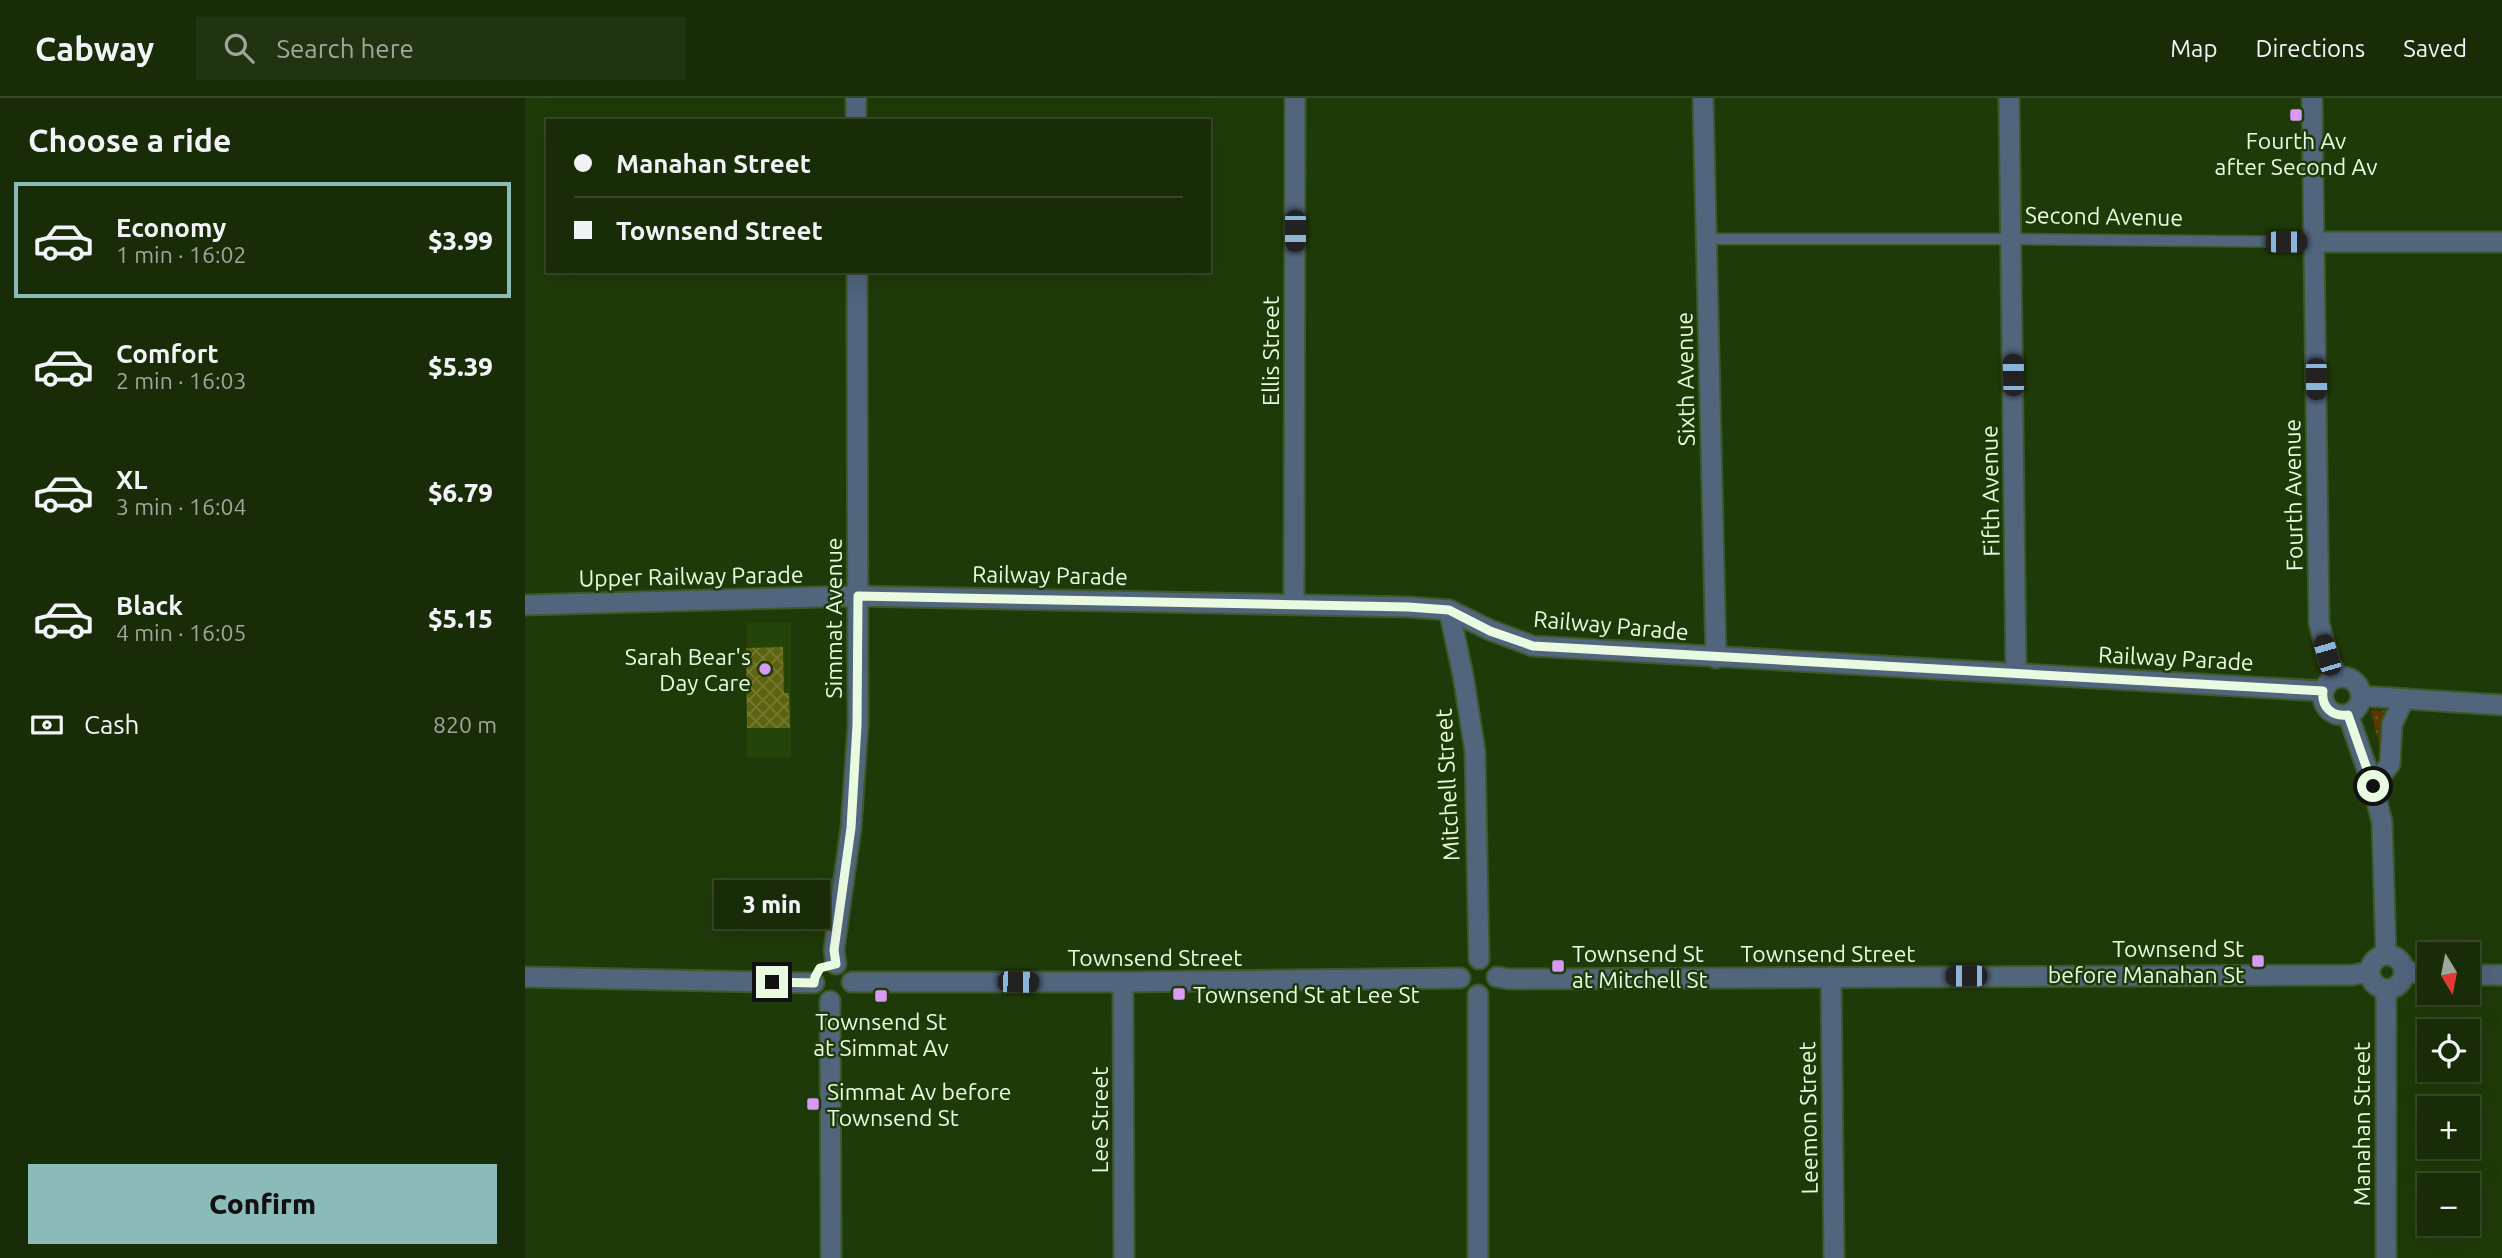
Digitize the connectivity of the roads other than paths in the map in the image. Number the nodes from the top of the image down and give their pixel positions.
1 (856, 98) edge
2 (1295, 98) edge
3 (1703, 98) edge
4 (2009, 98) edge
5 (2312, 98) edge
6 (856, 119) edge
7 (1706, 239) junction
8 (2012, 239) junction
9 (2314, 242) junction
10 (2502, 242) edge
11 (857, 273) edge
12 (858, 596) junction
13 (1294, 603) junction
14 (525, 605) edge
15 (1449, 610) junction
16 (1716, 658) junction
17 (2016, 673) junction
18 (2338, 677) junction
19 (2323, 691) junction
20 (2361, 696) junction
21 (2404, 699) junction
22 (2502, 705) edge
23 (2348, 715) junction
24 (2373, 786) junction
25 (2386, 955) junction
26 (1479, 958) junction
27 (836, 964) junction
28 (2405, 971) junction
29 (2369, 972) junction
30 (2417, 973) edge
31 (2480, 975) edge
32 (2502, 975) edge
33 (525, 976) edge
34 (1497, 976) junction
35 (1831, 977) junction
36 (1460, 978) junction
37 (852, 982) junction
38 (1123, 982) junction
39 (814, 983) junction
40 (2386, 990) junction
41 (1478, 995) junction
42 (830, 1000) junction
43 (831, 1258) edge
44 (1124, 1258) edge
45 (1478, 1258) edge
46 (1834, 1258) edge
47 (2386, 1258) edge

1 - 6 street
2 - 13 street, Ellis Street
3 - 7 street, Sixth Avenue
4 - 8 street, Fifth Avenue
5 - 9 street, Fourth Avenue
7 - 8 lane, Second Avenue
7 - 16 street, Sixth Avenue
8 - 9 lane, Second Avenue
8 - 17 street, Fifth Avenue
9 - 10 street, Second Avenue
9 - 18 street, Fourth Avenue
11 - 12 street, Simmat Avenue
12 - 13 street, Railway Parade
12 - 14 street, Upper Railway Parade
12 - 27 street, Simmat Avenue
13 - 15 street, Railway Parade
15 - 16 street, Railway Parade
15 - 26 street, Mitchell Street
16 - 17 street, Railway Parade
17 - 19 street, Railway Parade
18 - 19 street
18 - 20 street
19 - 23 street
20 - 21 street
20 - 23 street
21 - 22 street
21 - 24 street
23 - 24 street
24 - 25 street
25 - 28 street
25 - 29 street
26 - 34 street
26 - 36 street
27 - 37 street
27 - 39 street
28 - 30 street
28 - 40 street
29 - 35 street, Townsend Street
29 - 40 street
31 - 32 street
33 - 39 street
34 - 35 street, Townsend Street
34 - 41 street
35 - 46 street, Leemon Street
36 - 38 street, Townsend Street
36 - 41 street
37 - 38 street, Townsend Street
37 - 42 street
38 - 44 street, Lee Street
39 - 42 street
40 - 47 street, Manahan Street
41 - 45 street
42 - 43 street

